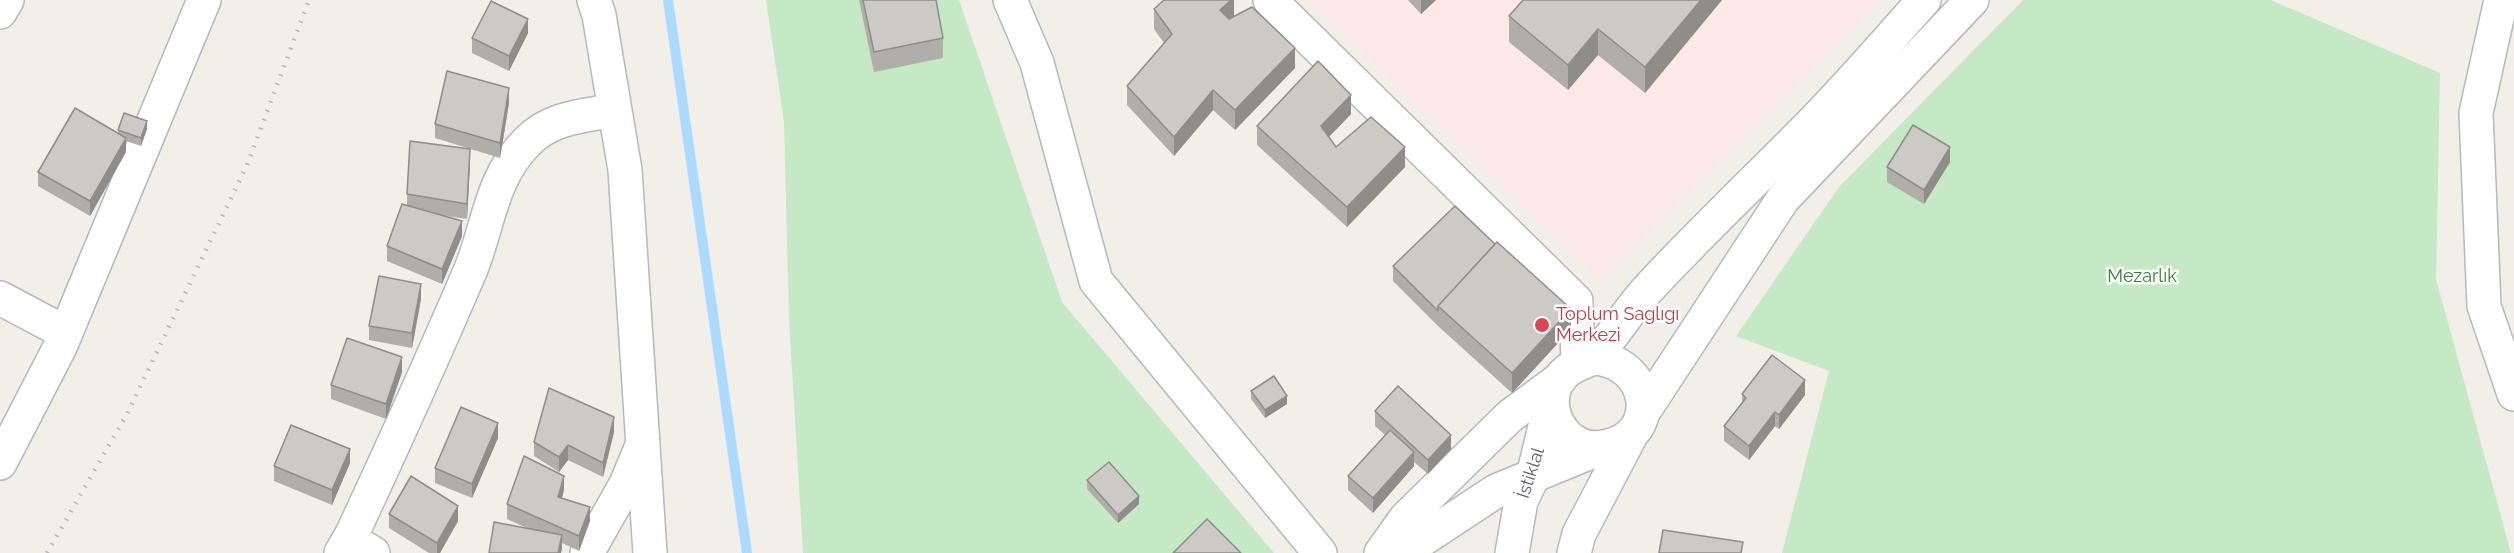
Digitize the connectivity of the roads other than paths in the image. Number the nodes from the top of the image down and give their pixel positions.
1 (7, 0) edge
2 (204, 0) edge
3 (594, 0) edge
4 (1010, 0) edge
5 (1270, 0) edge
6 (1924, 0) edge
7 (1972, 0) edge
8 (2501, 0) edge
9 (0, 12) edge
10 (615, 110) junction
11 (0, 297) edge
12 (66, 333) junction
13 (1571, 373) junction
14 (2514, 394) edge
15 (1636, 424) junction
16 (644, 442) junction
17 (1598, 449) junction
18 (0, 463) edge
19 (1533, 476) junction
20 (354, 548) edge
21 (587, 553) edge
22 (650, 553) edge
23 (1320, 553) edge
24 (1381, 553) edge
25 (1402, 553) edge
26 (1512, 553) edge
27 (1574, 553) edge

1 - 9 street
2 - 12 street
3 - 10 street
4 - 23 street
5 - 13 street
6 - 13 street
7 - 15 street
8 - 14 street
10 - 16 street
10 - 20 street
11 - 12 street
12 - 18 street
13 - 15 street
13 - 17 street
13 - 19 street, İstiklal
13 - 24 street
15 - 17 street
15 - 27 street
16 - 21 street
16 - 22 street
17 - 19 street
19 - 25 street
19 - 26 street, İstiklal

